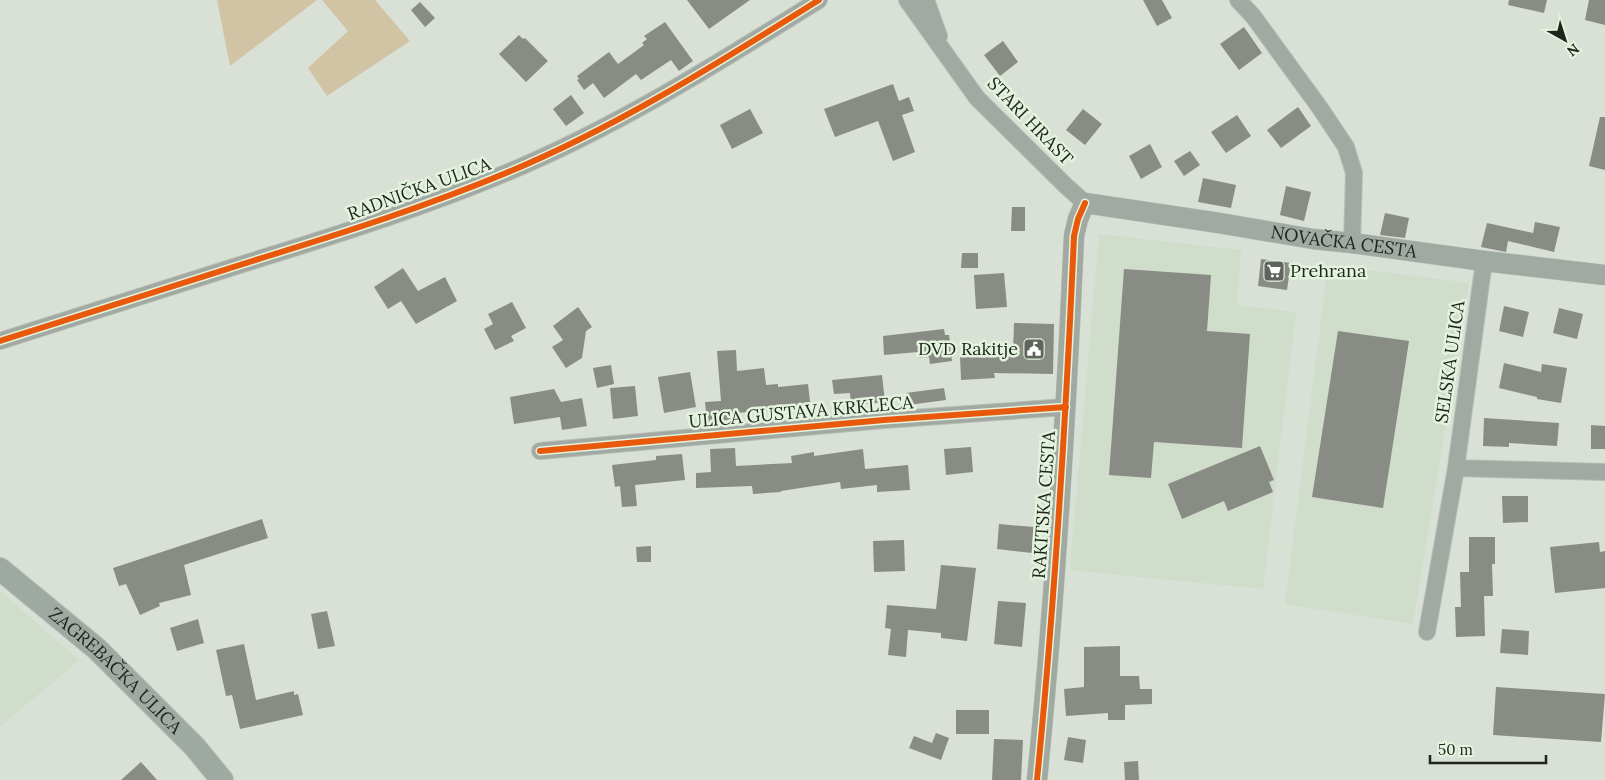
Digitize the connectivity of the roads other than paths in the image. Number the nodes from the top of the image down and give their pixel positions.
1 (819, 0) edge
2 (907, 0) edge
3 (926, 0) edge
4 (1238, 0) edge
5 (952, 63) junction
6 (1085, 203) junction
7 (1352, 243) junction
8 (1484, 261) junction
9 (1605, 275) edge
10 (0, 341) edge
11 (1066, 407) junction
12 (540, 451) dead end
13 (1456, 468) junction
14 (1605, 472) edge
15 (0, 569) edge
16 (1427, 632) dead end
17 (222, 780) edge
18 (1037, 780) edge

1 - 10 street, RADNIČKA ULICA
2 - 5 street, STARI HRAST
3 - 5 street, STARI HRAST
4 - 7 street
5 - 6 street, STARI HRAST
6 - 7 street, NOVAČKA CESTA
6 - 11 street, RAKITSKA CESTA
7 - 8 street, NOVAČKA CESTA
8 - 9 street, NOVAČKA CESTA
8 - 13 street, SELSKA ULICA
11 - 12 street, ULICA GUSTAVA KRKLECA
11 - 18 street, RAKITSKA CESTA
13 - 14 street
13 - 16 street, SELSKA ULICA
15 - 17 main road, ZAGREBAČKA ULICA

